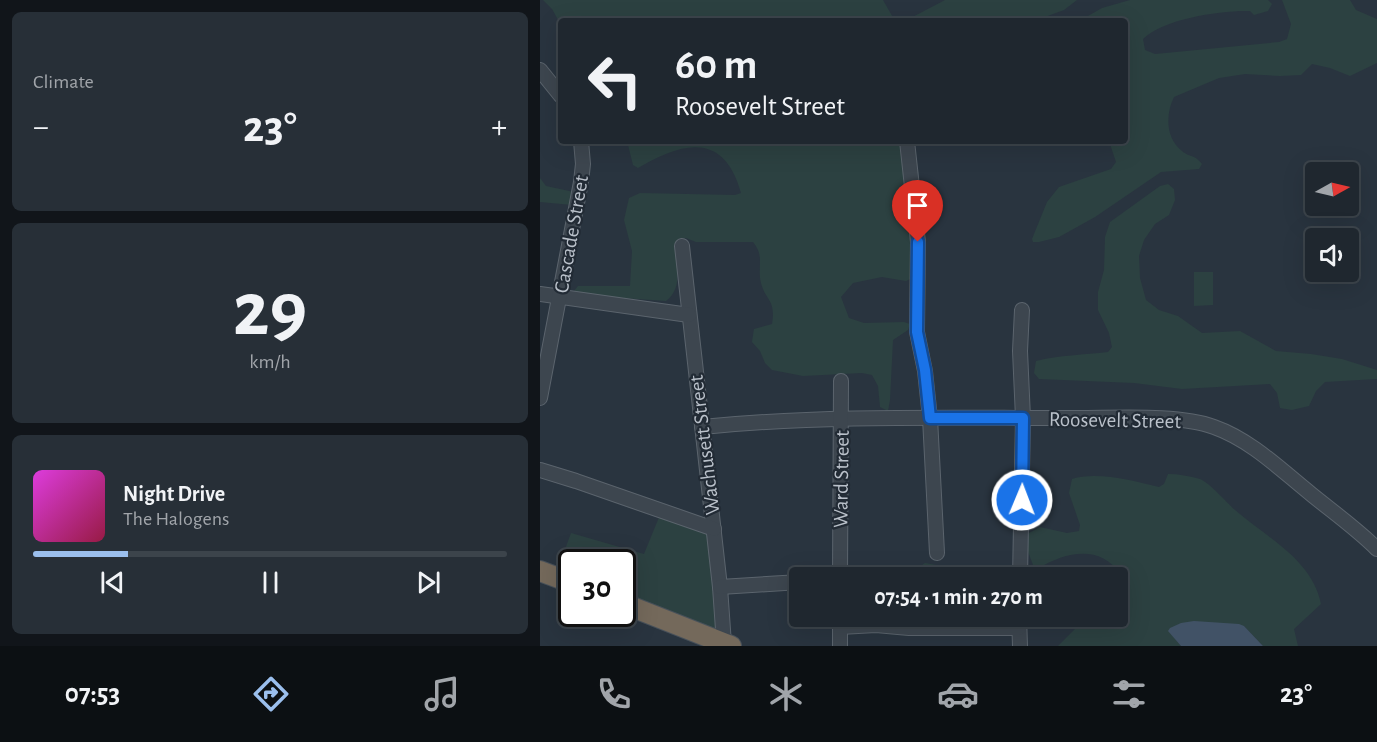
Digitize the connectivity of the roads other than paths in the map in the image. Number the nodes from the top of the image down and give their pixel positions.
1 (540, 70) edge
2 (558, 92) edge
3 (581, 144) edge
4 (907, 144) edge
5 (682, 246) dead end
6 (540, 294) edge
7 (560, 297) junction
8 (1022, 310) dead end
9 (689, 315) junction
10 (841, 381) dead end
11 (540, 398) edge
12 (930, 418) junction
13 (1023, 418) junction
14 (842, 419) junction
15 (702, 427) junction
16 (540, 471) edge
17 (714, 529) junction
18 (1377, 549) edge
19 (937, 553) dead end
20 (840, 567) edge
21 (1020, 567) edge
22 (540, 571) edge
23 (558, 578) edge
24 (789, 583) edge
25 (720, 588) junction
26 (636, 609) edge
27 (840, 627) edge
28 (898, 627) edge
29 (927, 627) edge
30 (1019, 627) edge
31 (728, 645) edge
32 (840, 646) edge
33 (1020, 646) edge

1 - 2 street
3 - 7 street, Cascade Street
4 - 12 street
5 - 9 street, Wachusett Street
6 - 7 street
7 - 9 street
7 - 11 street, Cascade Street
8 - 13 street
9 - 15 street, Wachusett Street
10 - 14 street, Ward Street
12 - 13 street, Roosevelt Street
12 - 14 street, Roosevelt Street
12 - 19 street
13 - 18 street, Roosevelt Street
13 - 21 street
14 - 15 street, Roosevelt Street
14 - 20 street, Ward Street
15 - 17 street, Wachusett Street
16 - 17 street
17 - 25 street, Wachusett Street
22 - 23 highway
24 - 25 street
25 - 31 street, Wachusett Street
26 - 31 highway
27 - 32 street
28 - 29 street
30 - 33 street

